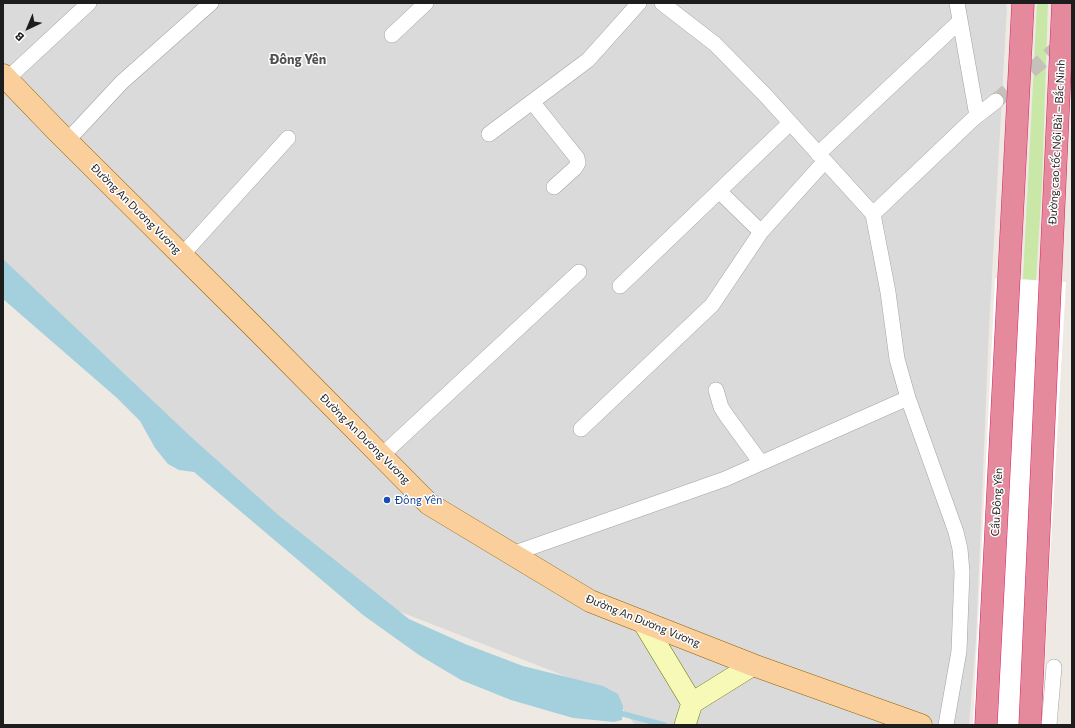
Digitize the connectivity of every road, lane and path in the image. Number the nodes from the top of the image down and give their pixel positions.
1 (89, 3) edge
2 (211, 3) edge
3 (426, 3) edge
4 (639, 3) edge
5 (662, 3) edge
6 (957, 3) edge
7 (1023, 3) edge
8 (1063, 3) edge
9 (959, 22) junction
10 (392, 36) dead end
11 (5, 77) edge
12 (996, 101) tunnel mouth
13 (533, 103) junction
14 (977, 116) junction
15 (790, 123) junction
16 (489, 134) dead end
17 (288, 138) dead end
18 (67, 141) junction
19 (822, 158) junction
20 (554, 187) dead end
21 (719, 191) junction
22 (873, 214) junction
23 (761, 232) junction
24 (182, 255) junction
25 (579, 272) dead end
26 (620, 286) dead end
27 (716, 390) dead end
28 (908, 398) junction
29 (581, 429) dead end
30 (381, 456) junction
31 (761, 463) junction
32 (512, 554) junction
33 (643, 622) junction
34 (753, 665) junction
35 (1054, 667) dead end
36 (689, 714) edge
37 (921, 725) edge
38 (946, 725) edge
39 (986, 725) edge
40 (1030, 725) edge
41 (1049, 725) edge

1 - 11 street
2 - 18 street
3 - 10 street
4 - 13 street
5 - 15 street
6 - 9 street
7 - 39 highway, Cầu Đông Yên
8 - 40 highway, Đường cao tốc Nội Bài – Bắc Ninh
9 - 14 street
9 - 19 street
11 - 18 main road, Đường An Dương Vương
12 - 14 street
13 - 16 street
13 - 20 street
14 - 22 street
15 - 19 street
15 - 21 street
17 - 24 street
18 - 24 main road, Đường An Dương Vương
19 - 22 street
19 - 23 street
21 - 23 street
21 - 26 street
22 - 28 street
23 - 29 street
24 - 30 main road, Đường An Dương Vương
25 - 30 street
27 - 31 street
28 - 31 street
28 - 38 street
30 - 32 main road, Đường An Dương Vương
31 - 32 street
32 - 33 main road, Đường An Dương Vương
33 - 34 main road, Đường An Dương Vương
33 - 36 street
34 - 36 street
34 - 37 main road, Đường An Dương Vương
35 - 41 street

